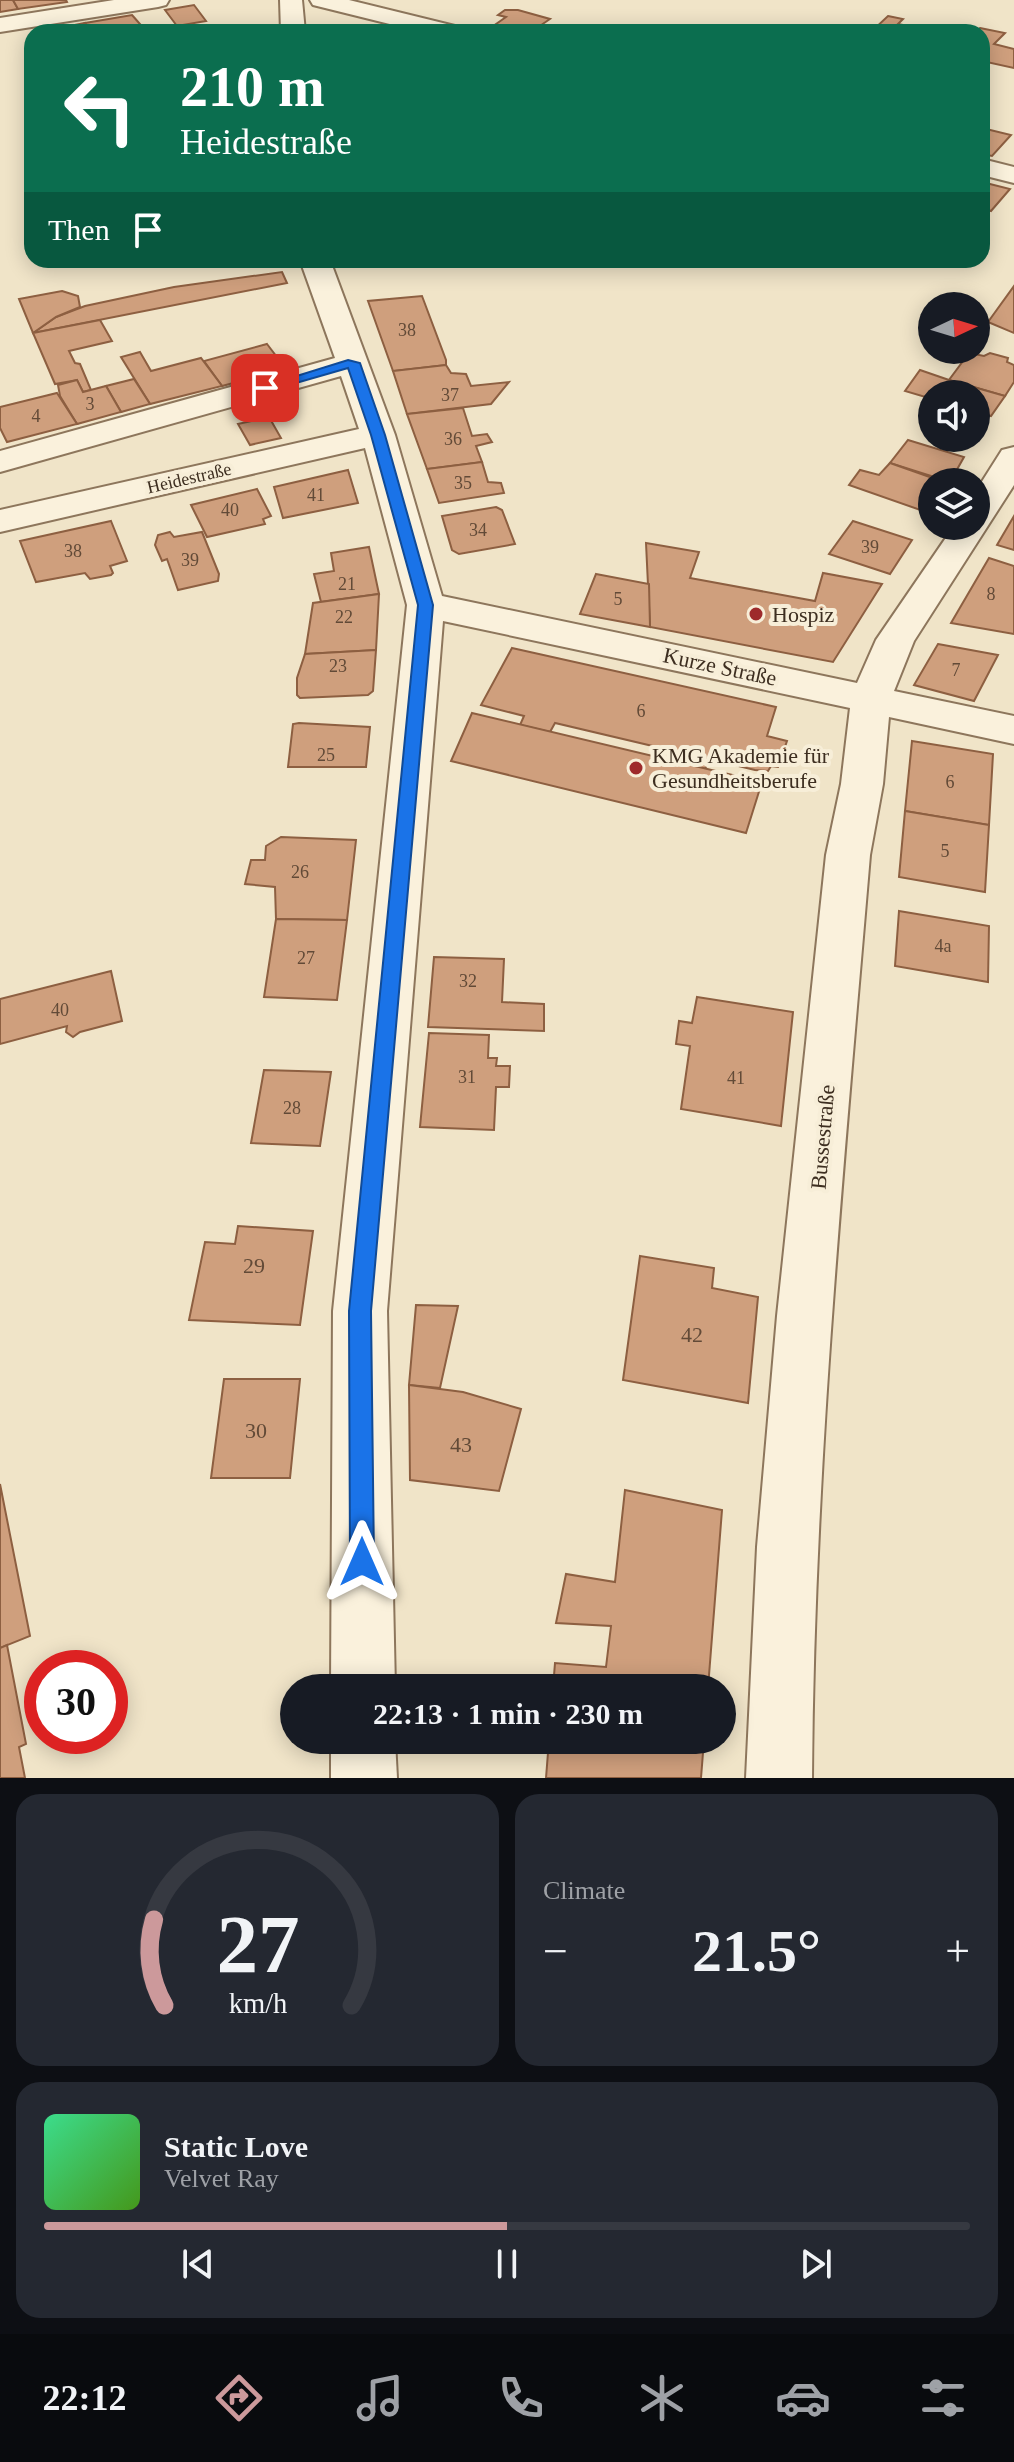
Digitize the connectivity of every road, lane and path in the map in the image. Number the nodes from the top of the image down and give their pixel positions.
1 (158, 0) edge
2 (291, 0) edge
3 (321, 0) edge
4 (292, 24) edge
5 (418, 24) edge
6 (0, 25) edge
7 (990, 169) edge
8 (1014, 175) edge
9 (318, 268) edge
10 (353, 363) junction
11 (378, 435) junction
12 (1014, 457) edge
13 (0, 462) edge
14 (990, 496) edge
15 (0, 521) edge
16 (963, 540) edge
17 (426, 605) junction
18 (871, 698) junction
19 (1014, 730) edge
20 (363, 1674) edge
21 (363, 1754) edge
22 (364, 1778) edge
23 (779, 1778) edge

1 - 6 street
2 - 4 street
3 - 5 street
7 - 8 street
9 - 10 street
10 - 11 street
10 - 13 street
11 - 15 street, Heidestraße
11 - 17 street
12 - 14 street
16 - 18 street, Bussestraße
17 - 18 street, Kurze Straße
17 - 20 street
18 - 19 street, Kurze Straße
18 - 23 street, Bussestraße
21 - 22 street

